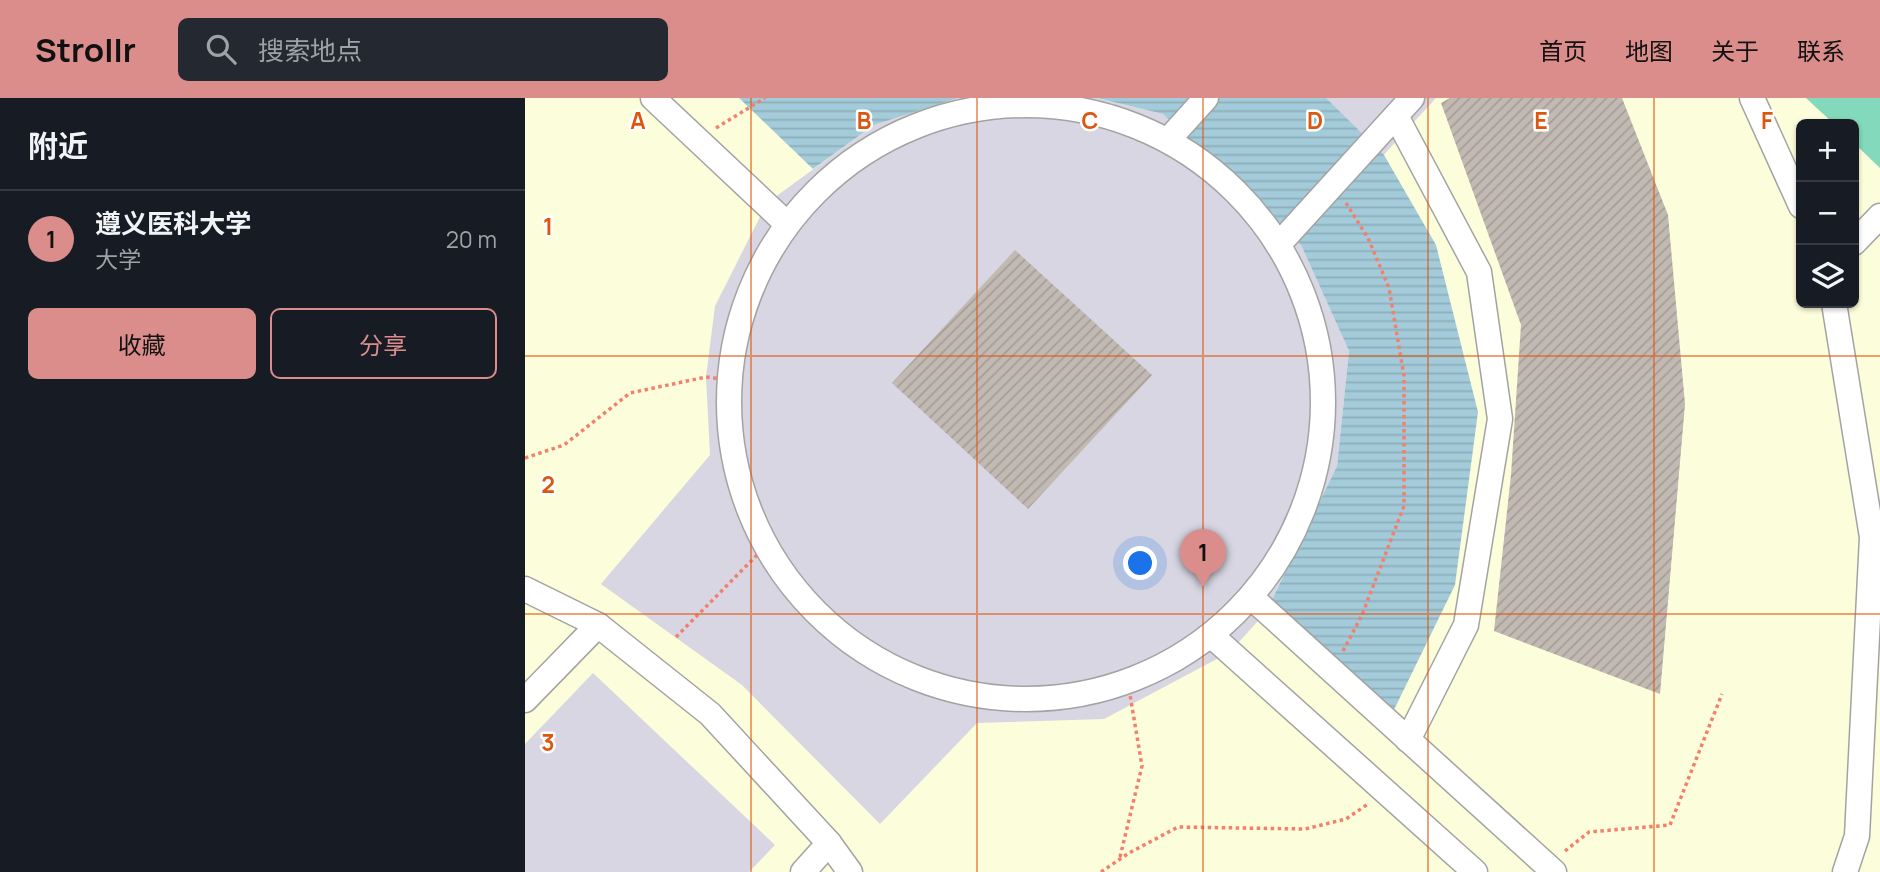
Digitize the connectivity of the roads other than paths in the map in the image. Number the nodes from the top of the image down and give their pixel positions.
1 (653, 98) edge
2 (1206, 98) edge
3 (1752, 98) edge
4 (1404, 107) edge
5 (1169, 139) junction
6 (1796, 195) edge
7 (1880, 216) edge
8 (786, 223) junction
9 (1859, 238) edge
10 (1280, 243) junction
11 (1835, 308) edge
12 (525, 589) edge
13 (1252, 598) junction
14 (598, 625) junction
15 (1212, 636) junction
16 (525, 700) edge
17 (1408, 740) junction
18 (829, 844) junction
19 (1551, 869) edge
20 (803, 872) edge
21 (850, 872) edge
22 (1475, 872) edge
23 (1845, 872) edge

1 - 8 street
2 - 5 street
3 - 6 street
4 - 10 street
4 - 17 street
5 - 8 street
5 - 10 street
7 - 9 street
8 - 15 street
10 - 13 street
11 - 23 street
12 - 14 street
13 - 15 street
13 - 17 street
14 - 16 street
14 - 18 street
15 - 22 street
17 - 19 street
18 - 20 street
18 - 21 street

